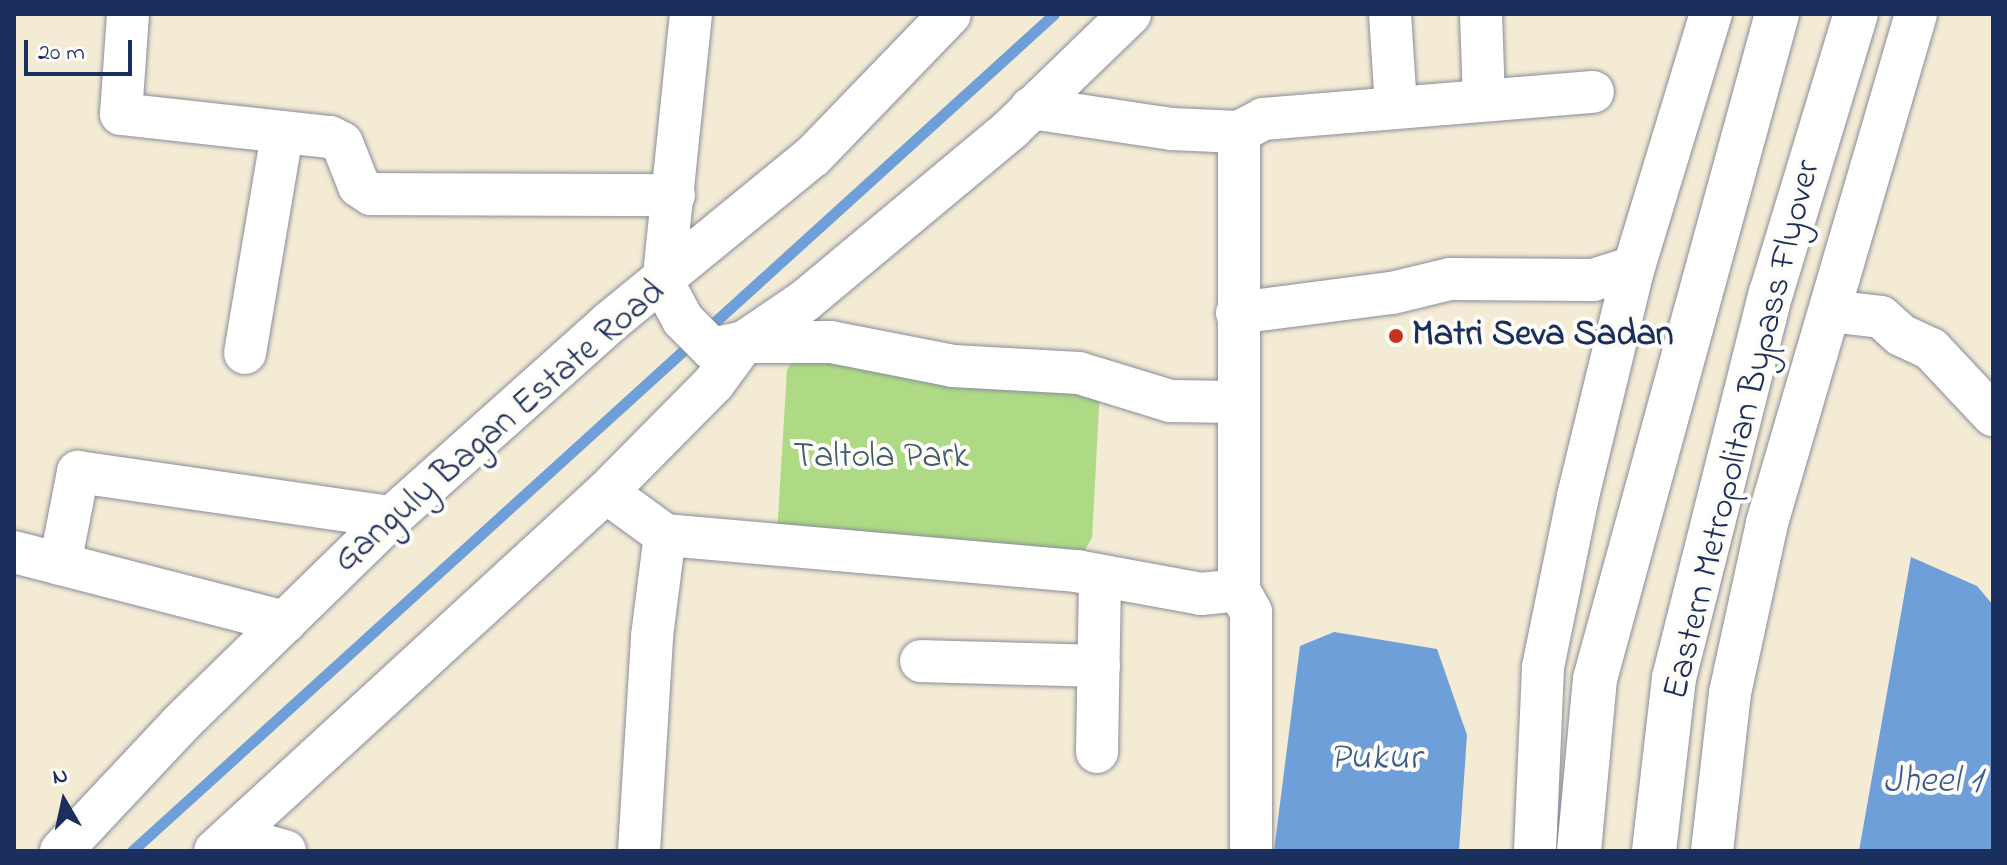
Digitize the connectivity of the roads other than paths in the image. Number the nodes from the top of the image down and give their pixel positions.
1 (128, 14) edge
2 (691, 14) edge
3 (950, 14) edge
4 (1130, 14) edge
5 (1390, 14) edge
6 (1481, 14) edge
7 (1711, 14) edge
8 (1777, 14) edge
9 (1856, 14) edge
10 (1924, 15) edge
11 (1593, 92) dead end
12 (1484, 99) junction
13 (1396, 107) junction
14 (1031, 108) junction
15 (1239, 132) junction
16 (282, 135) junction
17 (674, 195) junction
18 (1634, 267) junction
19 (663, 283) junction
20 (1830, 311) junction
21 (1237, 313) junction
22 (713, 337) junction
23 (245, 353) dead end
24 (1237, 402) junction
25 (1993, 415) edge
26 (606, 492) junction
27 (392, 517) junction
28 (665, 535) junction
29 (14, 552) edge
30 (60, 564) junction
31 (1100, 576) junction
32 (1239, 590) junction
33 (285, 622) junction
34 (921, 661) dead end
35 (1099, 666) junction
36 (1097, 752) dead end
37 (225, 844) edge
38 (61, 851) edge
39 (285, 851) edge
40 (639, 851) edge
41 (1251, 851) edge
42 (1535, 851) edge
43 (1579, 851) edge
44 (1654, 851) edge
45 (1712, 851) edge

1 - 16 street
2 - 17 street
3 - 19 street, Ganguly Bagan Estate Road
4 - 14 street
5 - 13 street
6 - 12 street
7 - 18 street
8 - 43 main road, Eastern Metropolitan Bypass Flyover
9 - 44 main road, Eastern Metropolitan Bypass Flyover
10 - 20 street
11 - 12 street
12 - 13 street
13 - 15 street
14 - 15 street
14 - 22 street
15 - 21 street
16 - 17 street
16 - 23 street
17 - 19 street
18 - 21 street
18 - 42 street
19 - 22 street
19 - 27 street, Ganguly Bagan Estate Road
20 - 25 street
20 - 45 street
21 - 24 street
22 - 24 street
22 - 26 street
24 - 32 street
26 - 28 street
26 - 37 street
27 - 30 street
27 - 33 street, Ganguly Bagan Estate Road
28 - 31 street
28 - 40 street
29 - 30 street
30 - 33 street
31 - 32 street
31 - 35 street
32 - 41 street
33 - 38 street, Ganguly Bagan Estate Road
34 - 35 street
35 - 36 street
37 - 39 street

